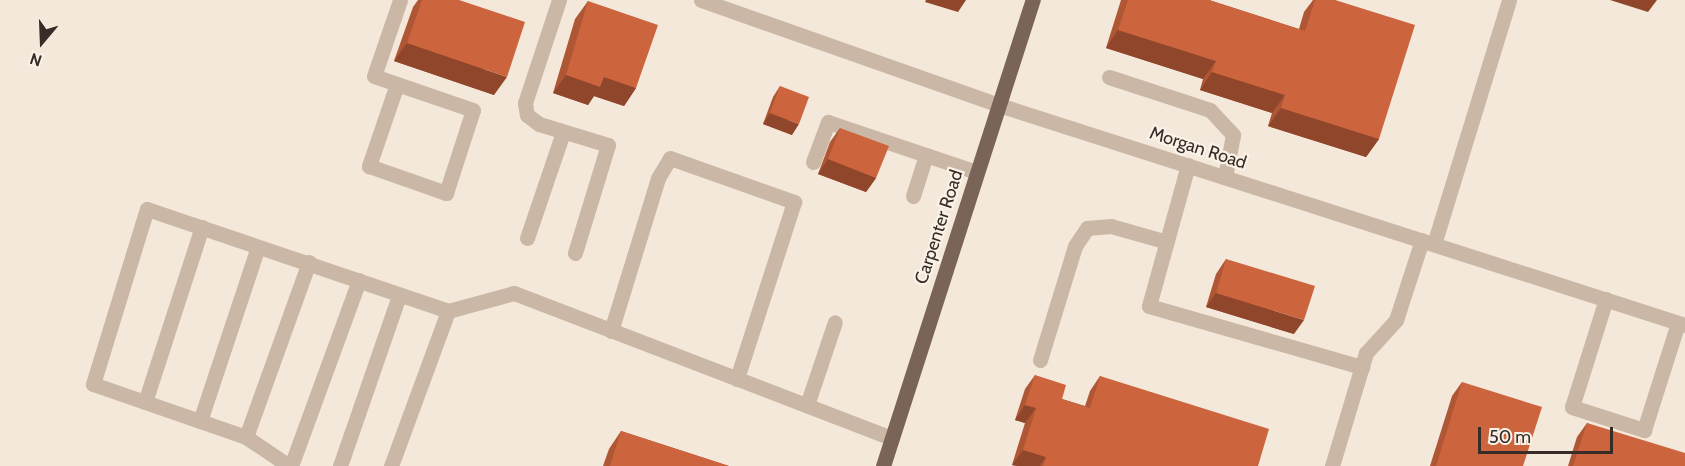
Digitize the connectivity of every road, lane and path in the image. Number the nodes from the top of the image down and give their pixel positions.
1 (400, 0) edge
2 (559, 0) edge
3 (701, 0) edge
4 (1033, 0) edge
5 (1509, 0) edge
6 (1109, 77) dead end
7 (397, 84) junction
8 (999, 105) junction
9 (563, 132) junction
10 (926, 155) junction
11 (813, 162) dead end
12 (1188, 165) junction
13 (977, 172) junction
14 (1225, 177) junction
15 (913, 196) dead end
16 (202, 227) junction
17 (527, 238) dead end
18 (1167, 242) junction
19 (1428, 242) junction
20 (258, 247) junction
21 (575, 253) dead end
22 (309, 262) junction
23 (359, 280) junction
24 (399, 296) junction
25 (1606, 299) junction
26 (448, 311) junction
27 (835, 322) dead end
28 (1681, 324) edge
29 (611, 331) junction
30 (1040, 360) dead end
31 (1362, 367) junction
32 (738, 379) junction
33 (145, 402) junction
34 (808, 402) junction
35 (200, 420) junction
36 (246, 437) junction
37 (892, 438) junction
38 (290, 466) edge
39 (340, 466) edge
40 (391, 466) edge
41 (884, 466) edge
42 (1332, 466) edge

1 - 7 street
2 - 9 street
3 - 8 street, Morgan Road
4 - 8 main road, Carpenter Road
5 - 19 street
6 - 14 street
7 - 7 street
8 - 12 street, Morgan Road
8 - 13 main road, Carpenter Road
9 - 17 street
9 - 21 street
10 - 11 street
10 - 13 street
10 - 15 street
12 - 14 street, Morgan Road
12 - 18 street
13 - 37 main road, Carpenter Road
14 - 19 street, Morgan Road
16 - 20 street
16 - 33 street
16 - 33 street
18 - 30 street
18 - 31 street
19 - 25 street, Morgan Road
19 - 31 street
20 - 22 street
20 - 35 street
22 - 23 street
22 - 36 street
23 - 24 street
23 - 38 street
24 - 26 street
24 - 39 street
25 - 28 street, Morgan Road
25 - 28 street
26 - 29 street
26 - 40 street
27 - 34 street
29 - 32 street
29 - 32 street
31 - 42 street
32 - 34 street
33 - 35 street
34 - 37 street
35 - 36 street
36 - 38 street
37 - 41 main road, Carpenter Road

